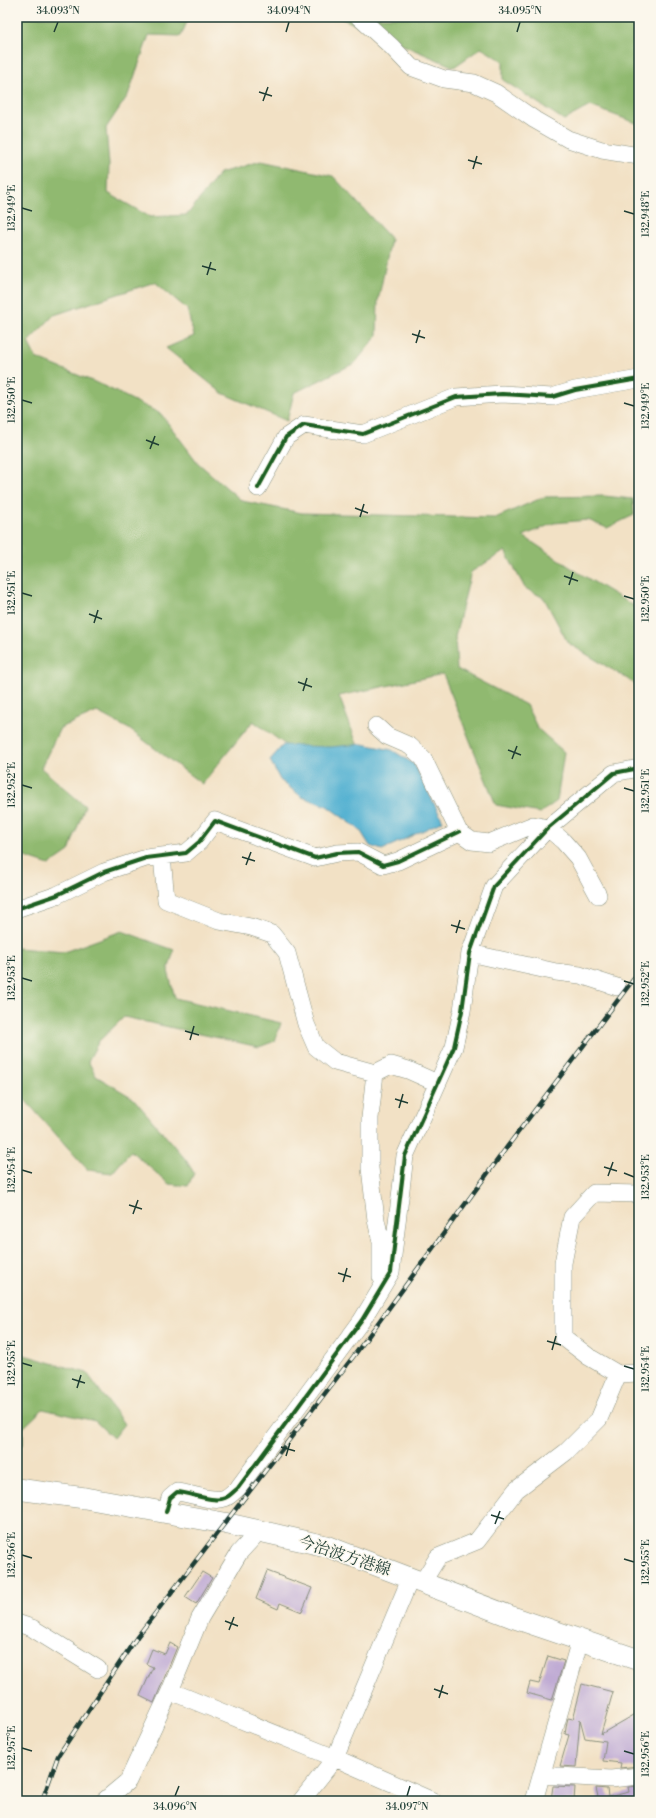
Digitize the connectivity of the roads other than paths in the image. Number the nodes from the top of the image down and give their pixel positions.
1 (359, 17) edge
2 (639, 156) edge
3 (639, 379) edge
4 (258, 488) dead end
5 (376, 726) dead end
6 (639, 768) edge
7 (548, 828) junction
8 (460, 832) junction
9 (162, 856) junction
10 (598, 895) dead end
11 (19, 908) dead end
12 (470, 953) junction
13 (617, 987) dead end
14 (375, 1074) junction
15 (437, 1083) junction
16 (639, 1194) edge
17 (381, 1288) junction
18 (639, 1373) edge
19 (618, 1374) junction
20 (17, 1489) edge
21 (166, 1512) junction
22 (260, 1530) junction
23 (416, 1580) junction
24 (17, 1623) edge
25 (580, 1640) junction
26 (639, 1660) edge
27 (98, 1669) dead end
28 (170, 1691) junction
29 (335, 1758) junction
30 (541, 1774) junction
31 (639, 1776) edge
32 (104, 1801) edge
33 (301, 1801) edge
34 (433, 1801) edge
35 (534, 1801) edge

1 - 2 street
3 - 4 street
5 - 8 street
6 - 7 street
7 - 8 street
7 - 10 street
7 - 12 street
8 - 9 street
9 - 11 street
9 - 14 street
12 - 13 street
12 - 15 street
14 - 15 street
14 - 17 street
15 - 17 street
16 - 19 street
17 - 21 street
18 - 19 street
19 - 23 street
20 - 21 main road, 今治波方港線
21 - 22 main road, 今治波方港線
22 - 23 main road, 今治波方港線
22 - 28 street
23 - 25 main road, 今治波方港線
23 - 29 street
24 - 27 street
25 - 26 main road, 今治波方港線
25 - 30 street
28 - 29 street
28 - 32 street
29 - 33 street
29 - 34 street
30 - 31 street
30 - 35 street

